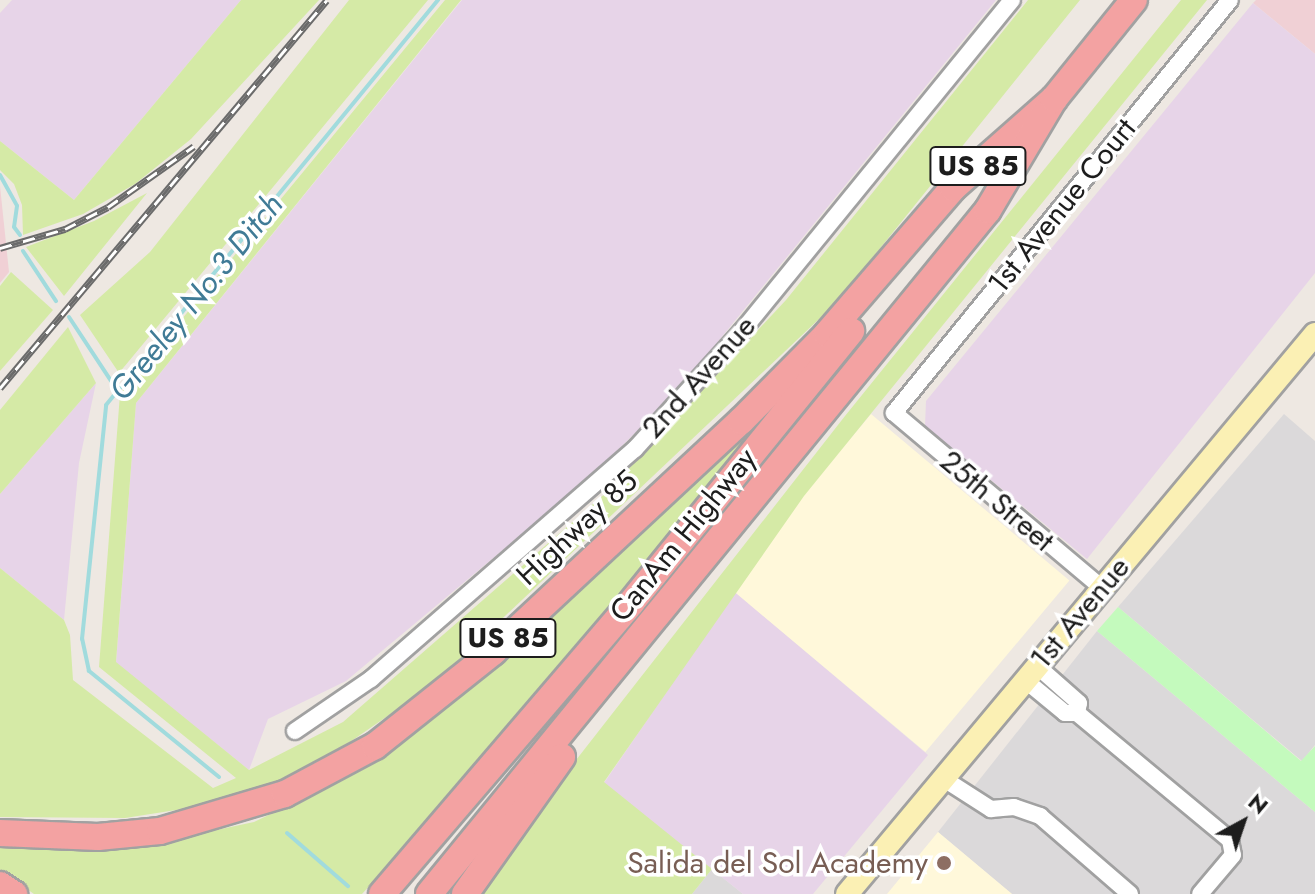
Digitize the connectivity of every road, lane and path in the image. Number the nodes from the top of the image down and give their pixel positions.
1 (1012, 0) edge
2 (1134, 0) edge
3 (1230, 0) edge
4 (1054, 99) junction
5 (910, 242) junction
6 (1315, 334) edge
7 (825, 409) joint
8 (894, 413) joint
9 (1102, 588) junction
10 (1031, 673) junction
11 (591, 701) junction
12 (295, 731) dead end
13 (944, 779) junction
14 (0, 833) edge
15 (0, 885) edge
16 (14, 894) edge
17 (382, 894) edge
18 (429, 894) edge
19 (465, 894) edge
20 (847, 894) edge
21 (1130, 894) edge
22 (1200, 894) edge

1 - 12 street, 2nd Avenue
2 - 4 highway, Highway 85 / US 85
3 - 8 street, 1st Avenue Court
4 - 5 highway, Highway 85 / US 85
4 - 7 highway, Highway 85 / US 85
5 - 14 highway, Highway 85 / US 85
5 - 17 highway
6 - 9 main road, 1st Avenue
7 - 11 highway, CanAm Highway / US 85
8 - 9 street, 25th Street
9 - 10 main road, 1st Avenue
10 - 13 main road, 1st Avenue
10 - 22 street
11 - 18 highway, US 85
11 - 19 highway
13 - 20 main road, 1st Avenue
13 - 21 street
15 - 16 highway

